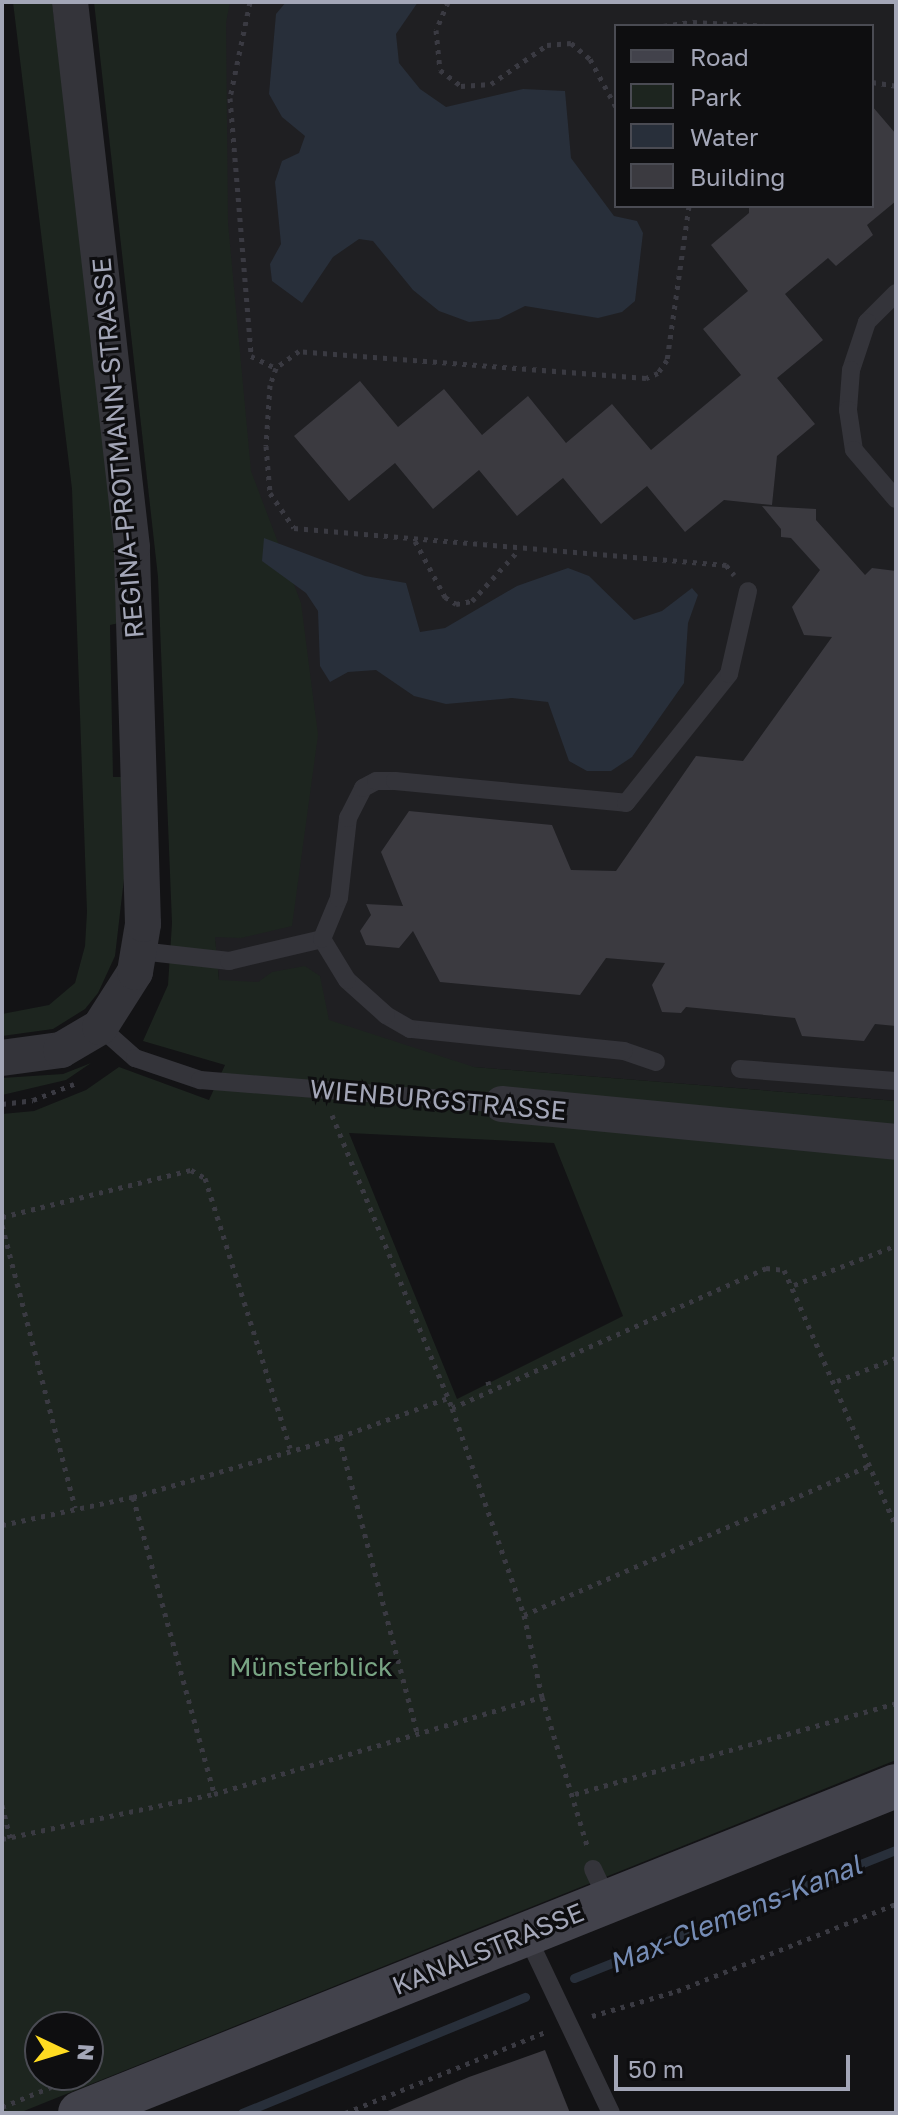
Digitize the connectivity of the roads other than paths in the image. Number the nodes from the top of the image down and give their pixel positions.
1 (70, 2) edge
2 (896, 293) edge
3 (896, 499) edge
4 (748, 591) road end
5 (322, 939) junction
6 (140, 951) junction
7 (100, 1027) junction
8 (2, 1058) edge
9 (656, 1062) dead end
10 (740, 1069) dead end
11 (896, 1081) edge
12 (502, 1104) joint
13 (896, 1142) edge
14 (896, 1786) edge
15 (526, 1934) junction
16 (68, 2099) edge
17 (611, 2113) edge

1 - 6 street, REGINA-PROTMANN-STRASSE
2 - 3 lane
4 - 5 lane
5 - 6 lane
5 - 9 lane
6 - 7 street, REGINA-PROTMANN-STRASSE
7 - 8 street
7 - 12 lane, WIENBURGSTRASSE
10 - 11 lane
12 - 13 street, WIENBURGSTRASSE
14 - 15 main road, KANALSTRASSE
15 - 16 main road, KANALSTRASSE
15 - 17 lane

